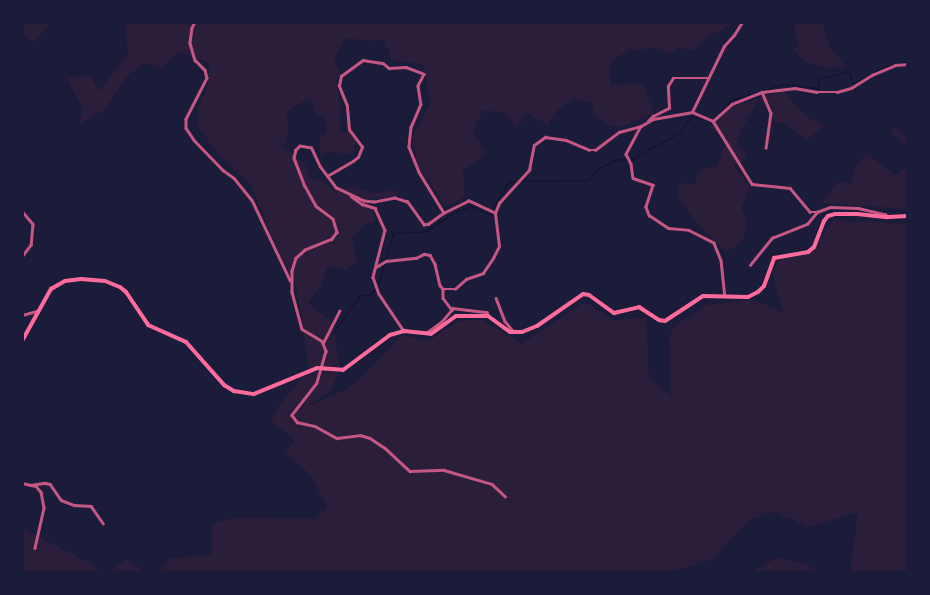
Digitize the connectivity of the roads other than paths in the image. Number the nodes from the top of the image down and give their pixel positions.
1 (195, 22) edge
2 (742, 22) edge
3 (908, 64) edge
4 (708, 78) junction
5 (762, 92) junction
6 (692, 112) junction
7 (713, 121) junction
8 (647, 123) junction
9 (641, 126) junction
10 (766, 148) dead end
11 (327, 176) junction
12 (348, 194) junction
13 (22, 211) edge
14 (817, 212) junction
15 (444, 213) junction
16 (496, 213) junction
17 (908, 216) edge
18 (888, 217) junction
19 (22, 257) edge
20 (750, 265) dead end
21 (376, 267) junction
22 (290, 280) junction
23 (443, 289) junction
24 (725, 296) junction
25 (496, 298) dead end
26 (452, 308) junction
27 (39, 311) junction
28 (339, 311) dead end
29 (22, 315) edge
30 (488, 316) junction
31 (404, 331) junction
32 (514, 332) junction
33 (427, 334) junction
34 (22, 341) edge
35 (323, 343) junction
36 (322, 367) junction
37 (22, 483) edge
38 (30, 485) junction
39 (505, 496) dead end
40 (103, 523) dead end
41 (35, 548) dead end

1 - 22 street
2 - 4 street
3 - 5 street
4 - 6 street
4 - 8 street
5 - 7 street
5 - 10 street
6 - 7 street
6 - 8 street
7 - 14 street
8 - 9 street
9 - 16 street
9 - 24 street
11 - 12 street
11 - 15 street
11 - 22 street
12 - 15 street
12 - 21 street
13 - 19 street
14 - 18 street
14 - 20 street
15 - 16 street
16 - 23 street
17 - 18 main road
18 - 24 main road
21 - 23 street
21 - 31 street
22 - 35 street
23 - 26 street
24 - 32 main road
25 - 32 street
26 - 30 street
26 - 33 street
27 - 29 street
27 - 34 main road
27 - 36 main road
28 - 35 street
30 - 32 main road
30 - 33 main road
31 - 33 main road
31 - 36 main road
35 - 36 street
36 - 39 street
37 - 38 street
38 - 40 street
38 - 41 street

